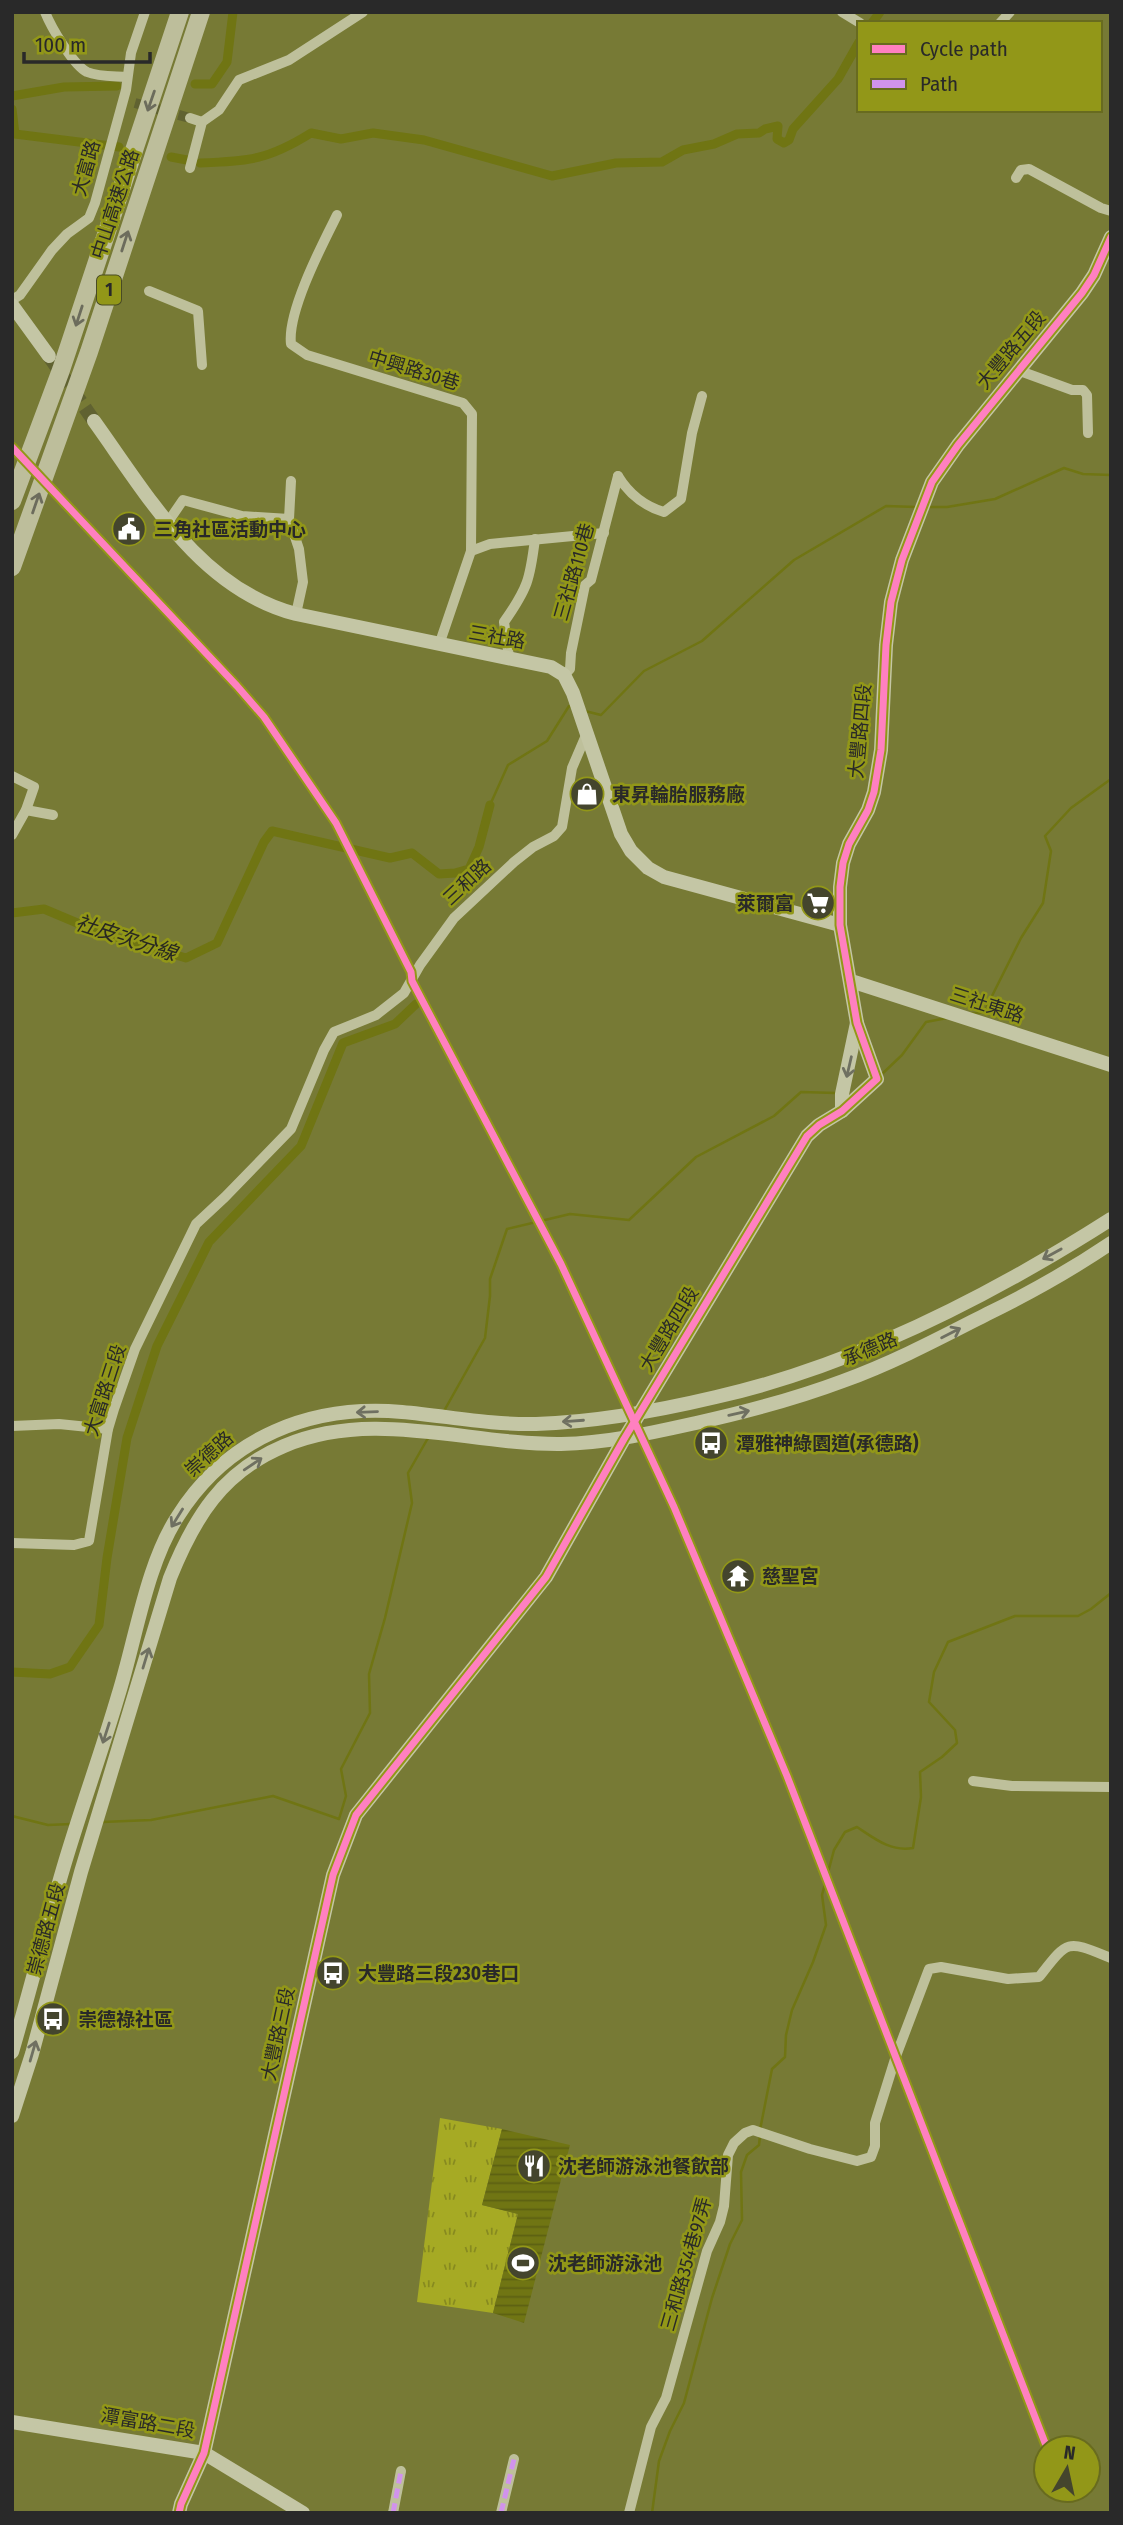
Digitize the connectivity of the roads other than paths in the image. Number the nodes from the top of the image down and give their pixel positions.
1 (45, 12) edge
2 (145, 12) edge
3 (180, 12) edge
4 (201, 12) edge
5 (363, 12) edge
6 (842, 12) edge
7 (857, 21) edge
8 (127, 77) junction
9 (124, 99) junction
10 (135, 103) tunnel mouth
11 (190, 118) tunnel mouth
12 (202, 122) junction
13 (190, 168) dead end
14 (1016, 177) dead end
15 (1111, 211) edge
16 (337, 215) dead end
17 (1111, 237) edge
18 (149, 291) dead end
19 (12, 302) edge
20 (49, 356) tunnel mouth
21 (202, 365) dead end
22 (1020, 371) junction
23 (702, 396) dead end
24 (94, 421) tunnel mouth
25 (1088, 433) dead end
26 (291, 481) dead end
27 (932, 482) joint
28 (12, 501) edge
29 (289, 519) junction
30 (168, 522) junction
31 (604, 533) junction
32 (535, 539) junction
33 (471, 551) junction
34 (12, 567) edge
35 (296, 614) junction
36 (439, 645) junction
37 (509, 657) junction
38 (564, 676) junction
39 (587, 733) junction
40 (13, 778) edge
41 (26, 810) junction
42 (53, 815) dead end
43 (12, 835) edge
44 (840, 925) junction
45 (851, 981) junction
46 (857, 1023) junction
47 (334, 1032) joint
48 (1111, 1065) edge
49 (842, 1111) junction
50 (1111, 1219) edge
51 (1111, 1243) edge
52 (640, 1413) junction
53 (12, 1426) edge
54 (107, 1429) junction
55 (624, 1439) junction
56 (12, 1543) edge
57 (519, 1614) joint
58 (973, 1781) dead end
59 (1111, 1787) edge
60 (64, 1867) joint
61 (82, 1872) joint
62 (1111, 1958) edge
63 (12, 2052) edge
64 (12, 2116) edge
65 (12, 2422) edge
66 (204, 2453) junction
67 (514, 2459) dead end
68 (401, 2471) dead end
69 (179, 2513) edge
70 (303, 2513) edge
71 (393, 2513) edge
72 (501, 2513) edge
73 (629, 2513) edge

1 - 8 street
2 - 8 street, 大富路
3 -> 28 highway, 中山高速公路 / 1
34 -> 4 highway, 中山高速公路 / 1
5 - 12 street
6 - 7 street
8 - 9 street, 大富路
9 - 10 street
9 - 19 street, 大富路
11 - 12 street
12 - 13 street
14 - 15 street
16 - 33 street, 中興路30巷
17 - 22 street, 大豐路五段
18 - 21 street
19 - 20 street
22 - 25 street
22 - 27 street, 大豐路五段
23 - 31 street, 三社路110巷
24 - 30 street, 三社路
26 - 29 street
27 - 44 street, 大豐路四段
29 - 30 street
29 - 35 street
30 - 35 street, 三社路
31 - 32 street
31 - 38 street, 三社路110巷
32 - 33 street
32 - 37 street
33 - 36 street, 中興路30巷
35 - 36 street, 三社路
36 - 37 street, 三社路
37 - 38 street, 三社路
38 - 39 street
39 - 44 street
39 - 47 street, 三和路
40 - 41 street
41 - 42 street
41 - 43 street
44 - 45 street, 大豐路四段
45 - 46 street, 大豐路四段
45 - 48 street, 三社東路
46 -> 49 street, 大豐路四段
46 - 49 street, 大豐路四段
47 - 54 street, 大富路三段
49 - 52 street, 大豐路四段
50 -> 52 street, 承德路
55 -> 51 street, 承德路
52 - 55 street, 大豐路四段
52 -> 60 street, 崇德路
53 - 54 street
54 - 56 street, 大富路三段
55 - 57 street, 大豐路四段
61 -> 55 street, 崇德路
57 - 66 street, 大豐路三段
58 - 59 street
60 - 63 street, 崇德路五段
64 -> 61 street, 崇德路五段
62 - 73 street, 三和路354巷97弄
65 - 66 street, 潭富路二段
66 - 69 street, 大豐路三段
66 - 70 street, 潭富路二段
67 - 72 street
68 - 71 street

